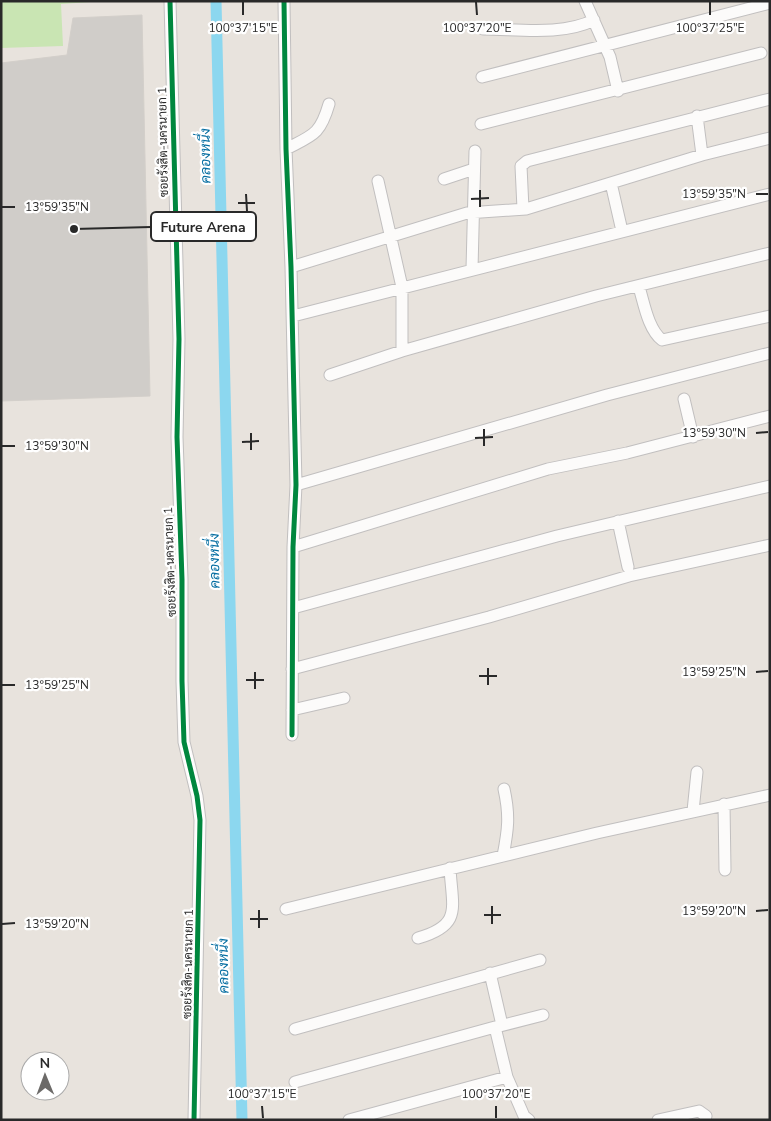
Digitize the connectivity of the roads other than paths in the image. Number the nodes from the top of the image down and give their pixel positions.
1 (170, 1) edge
2 (284, 1) edge
3 (585, 1) edge
4 (770, 3) edge
5 (594, 20) junction
6 (483, 29) dead end
7 (606, 46) junction
8 (761, 53) dead end
9 (482, 77) dead end
10 (618, 91) junction
11 (770, 99) edge
12 (329, 104) dead end
13 (697, 116) junction
14 (482, 124) dead end
15 (770, 138) edge
16 (286, 149) junction
17 (475, 151) dead end
18 (702, 155) junction
19 (474, 169) junction
20 (444, 179) dead end
21 (378, 181) dead end
22 (611, 184) junction
23 (770, 194) edge
24 (523, 209) junction
25 (475, 212) junction
26 (622, 231) junction
27 (392, 235) junction
28 (770, 253) edge
29 (291, 267) junction
30 (472, 269) junction
31 (402, 287) junction
32 (639, 287) junction
33 (293, 316) junction
34 (770, 316) edge
35 (402, 351) junction
36 (770, 353) edge
37 (330, 374) dead end
38 (684, 400) dead end
39 (770, 416) edge
40 (693, 437) junction
41 (296, 484) junction
42 (770, 486) edge
43 (618, 521) junction
44 (770, 545) edge
45 (293, 547) junction
46 (628, 567) dead end
47 (293, 608) junction
48 (292, 669) junction
49 (344, 698) dead end
50 (292, 710) junction
51 (292, 735) dead end
52 (696, 772) dead end
53 (504, 790) dead end
54 (770, 795) edge
55 (724, 804) junction
56 (693, 811) junction
57 (503, 856) junction
58 (450, 868) junction
59 (725, 870) dead end
60 (286, 909) dead end
61 (418, 938) dead end
62 (540, 960) dead end
63 (490, 973) junction
64 (543, 1015) dead end
65 (498, 1026) junction
66 (295, 1029) dead end
67 (507, 1077) junction
68 (295, 1082) dead end
69 (526, 1118) edge
70 (661, 1119) edge
71 (194, 1120) edge
72 (349, 1120) edge
73 (705, 1120) edge

1 - 71 street, ซอยรังสิต-นครนายก 1
2 - 16 street
3 - 5 street
4 - 7 street
5 - 6 street
5 - 7 street
7 - 9 street
7 - 10 street
8 - 10 street
10 - 14 street
11 - 13 street
12 - 16 street
13 - 18 street
13 - 24 street
15 - 18 street
16 - 29 street
17 - 19 street
18 - 22 street
19 - 20 street
19 - 25 street
21 - 27 street
22 - 24 street
22 - 26 street
23 - 26 street
24 - 25 street
25 - 27 street
25 - 30 street
26 - 30 street
27 - 29 street
27 - 31 street
28 - 32 street
29 - 33 street
30 - 31 street
31 - 33 street
31 - 35 street
32 - 34 street
32 - 35 street
33 - 41 street
35 - 37 street
36 - 41 street
38 - 40 street
39 - 40 street
40 - 45 street
41 - 45 street
42 - 43 street
43 - 46 street
43 - 47 street
44 - 48 street
45 - 47 street
47 - 48 street
48 - 50 street
49 - 50 street
50 - 51 street
52 - 56 street
53 - 57 street
54 - 55 street
55 - 56 street
55 - 59 street
56 - 57 street
57 - 58 street
58 - 60 street
58 - 61 street
62 - 63 street
63 - 65 street
63 - 66 street
64 - 65 street
65 - 67 street
65 - 68 street
67 - 69 street
67 - 72 street
70 - 73 street

